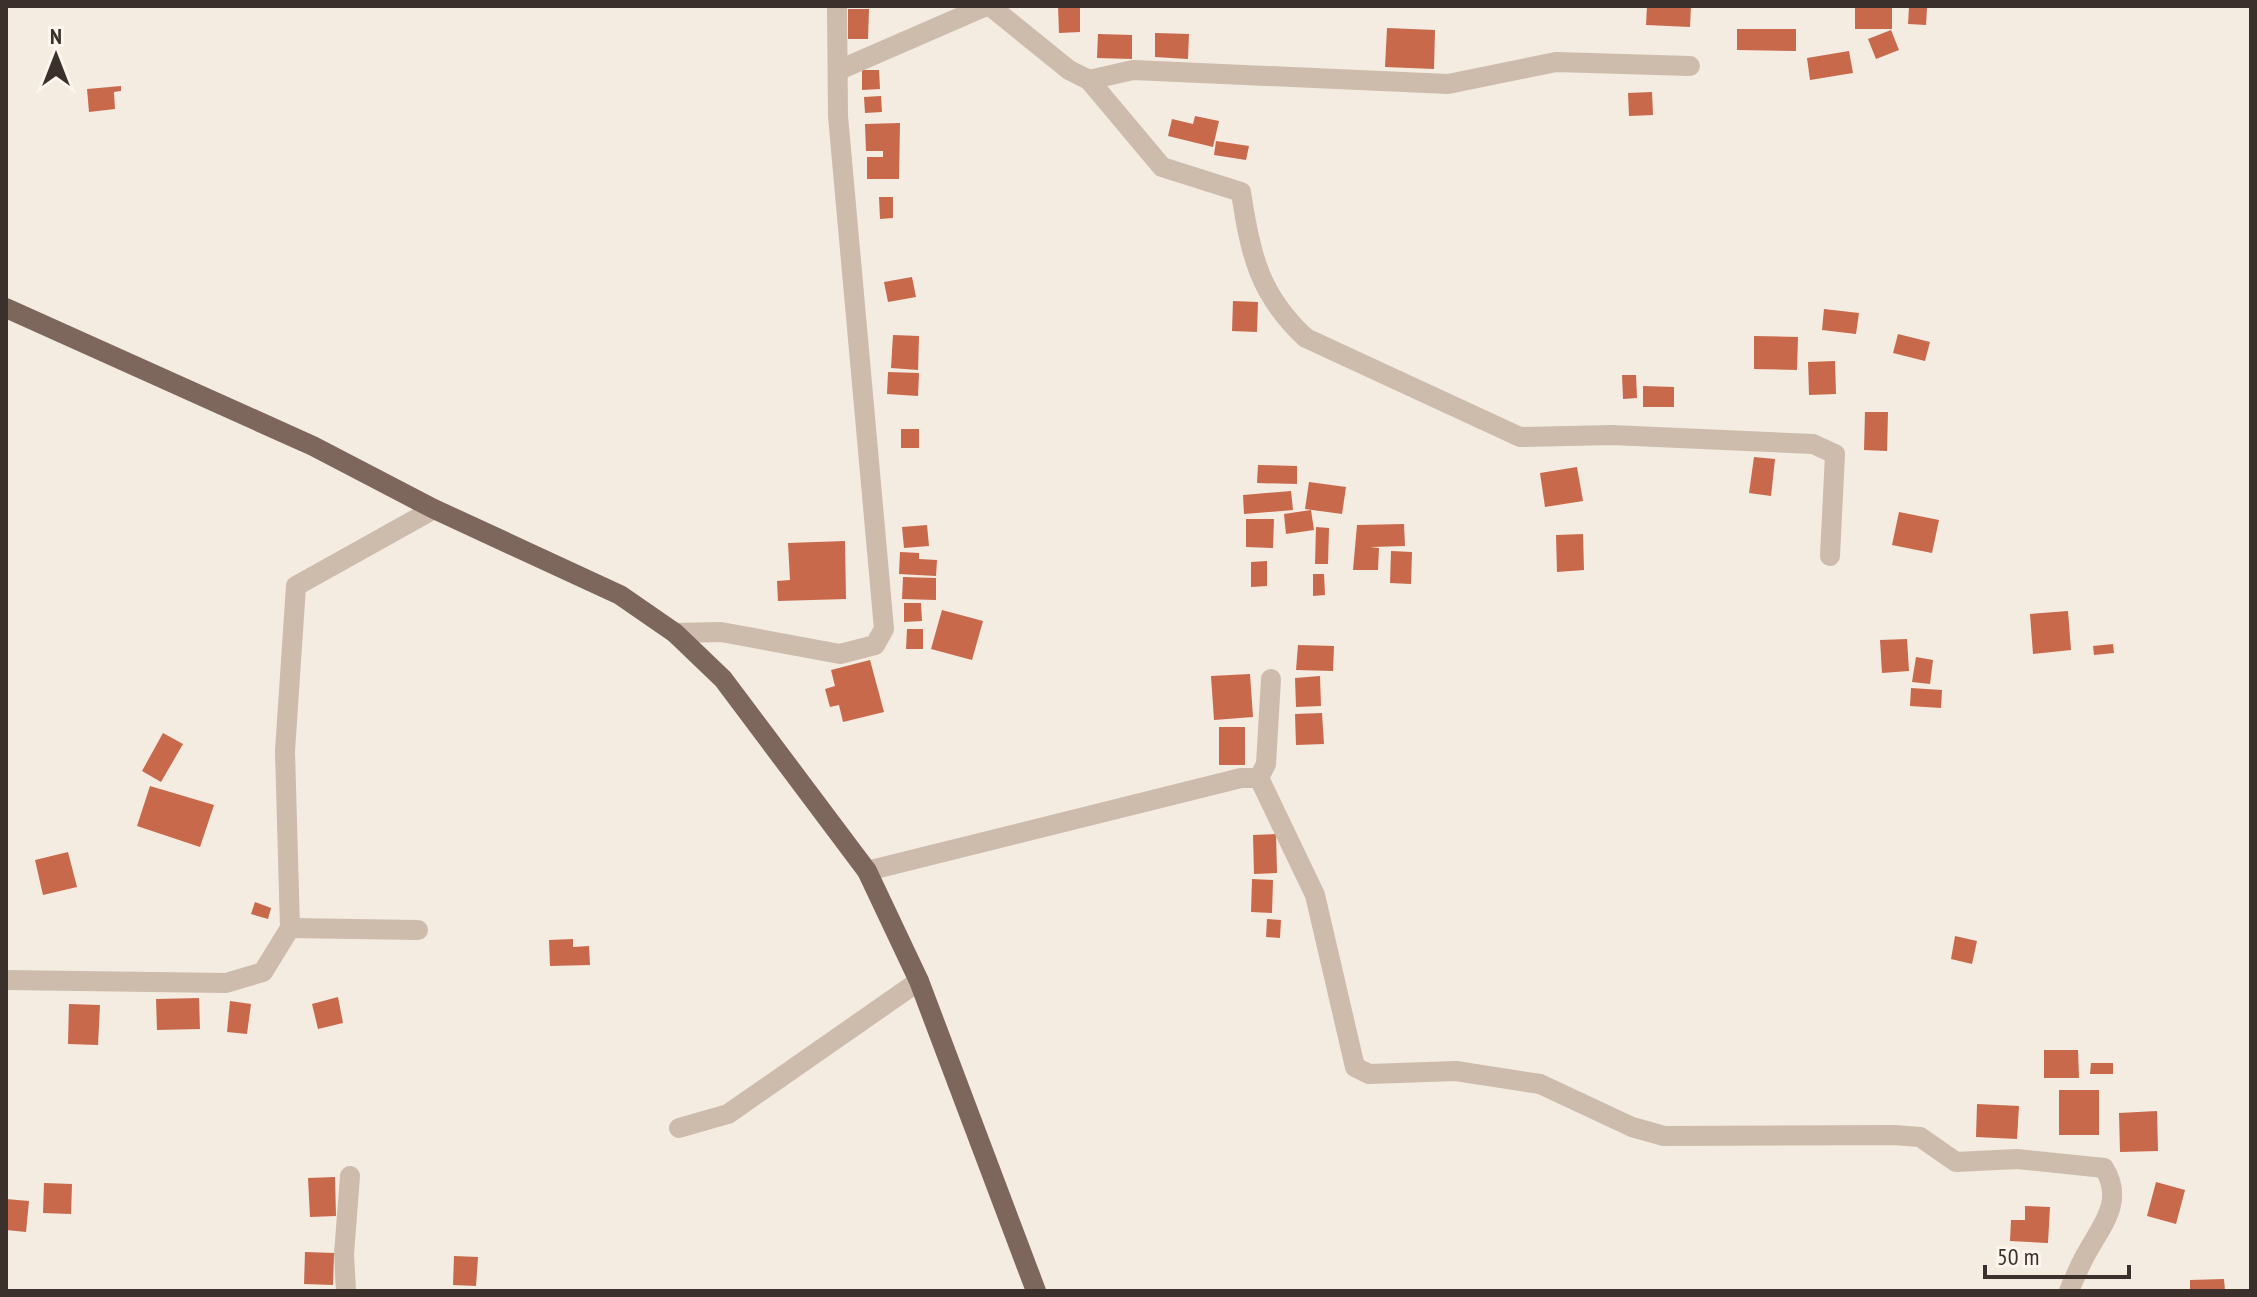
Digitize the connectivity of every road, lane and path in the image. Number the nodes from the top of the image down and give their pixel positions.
1 (837, 6) edge
2 (988, 6) edge
3 (1690, 66) dead end
4 (839, 70) junction
5 (1089, 80) junction
6 (6, 308) edge
7 (434, 509) junction
8 (1830, 556) dead end
9 (675, 633) junction
10 (1271, 679) dead end
11 (1259, 778) junction
12 (867, 871) junction
13 (290, 928) junction
14 (418, 930) dead end
15 (6, 980) edge
16 (919, 981) junction
17 (679, 1128) dead end
18 (350, 1176) dead end
19 (346, 1291) edge
20 (1036, 1291) edge
21 (2069, 1291) edge

1 - 4 street
2 - 4 street
2 - 5 street
3 - 5 street
4 - 9 street
5 - 8 street
6 - 7 main road
7 - 9 main road
7 - 13 street
9 - 12 main road
10 - 11 street
11 - 12 street
11 - 21 street
12 - 16 main road
13 - 14 street
13 - 15 street
16 - 17 street
16 - 20 main road
18 - 19 street

